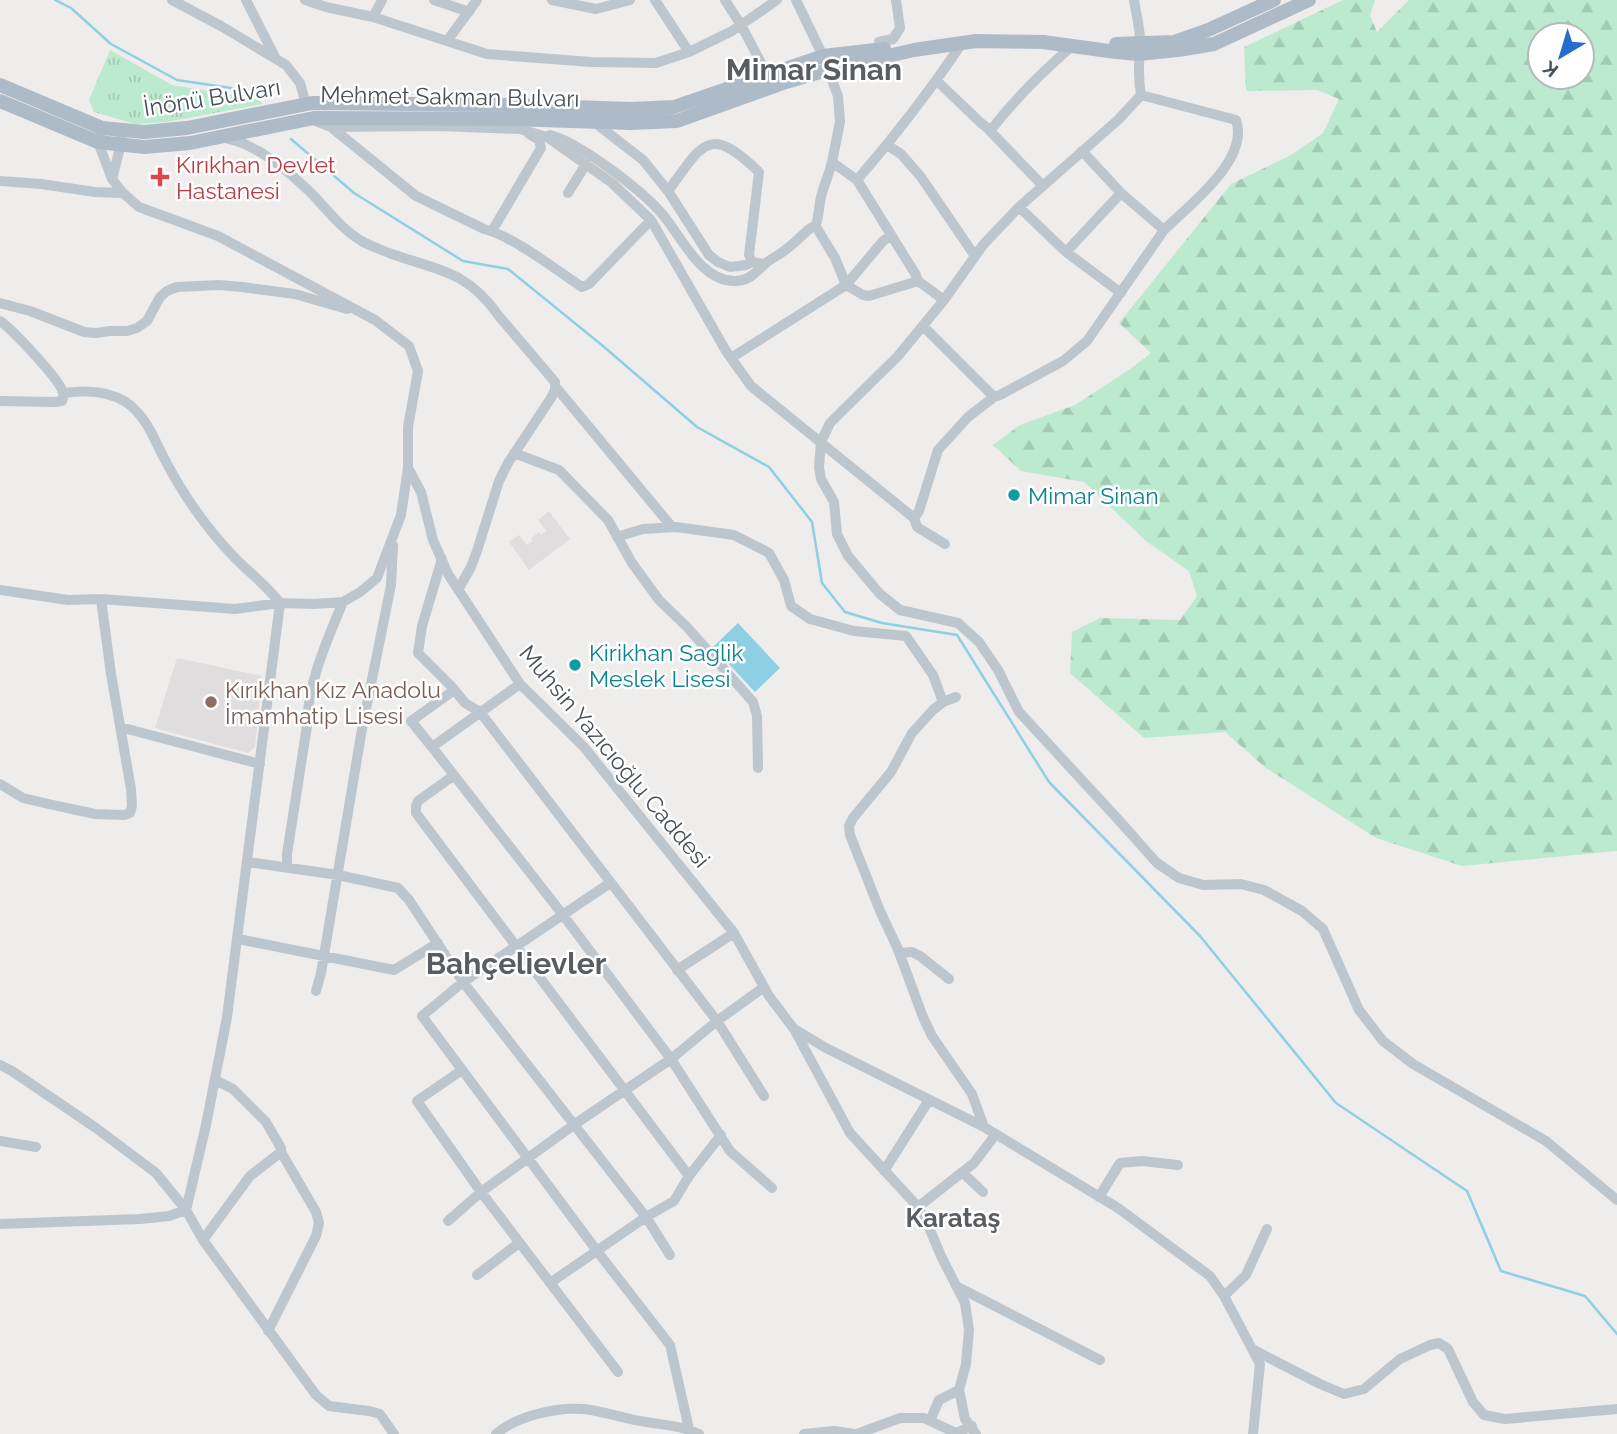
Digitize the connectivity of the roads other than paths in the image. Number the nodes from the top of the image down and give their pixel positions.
1 (172, 0) edge
2 (246, 0) edge
3 (305, 0) edge
4 (383, 0) edge
5 (434, 0) edge
6 (477, 0) edge
7 (552, 0) edge
8 (630, 0) edge
9 (655, 0) edge
10 (725, 0) edge
11 (777, 0) edge
12 (796, 0) edge
13 (896, 0) edge
14 (1133, 0) edge
15 (1274, 0) edge
16 (1309, 0) edge
17 (327, 4) edge
18 (469, 12) junction
19 (373, 17) junction
20 (741, 25) junction
21 (447, 41) junction
22 (962, 43) junction
23 (1071, 47) junction
24 (1139, 49) junction
25 (879, 50) junction
26 (689, 52) junction
27 (275, 58) junction
28 (825, 63) junction
29 (768, 76) junction
30 (937, 81) junction
31 (0, 85) edge
32 (1141, 95) junction
33 (0, 101) edge
34 (307, 111) junction
35 (594, 122) junction
36 (331, 127) junction
37 (520, 129) junction
38 (990, 131) junction
39 (100, 135) junction
40 (121, 137) junction
41 (216, 137) junction
42 (887, 145) junction
43 (1082, 151) junction
44 (832, 162) junction
45 (586, 164) junction
46 (112, 179) junction
47 (857, 180) junction
48 (0, 181) edge
49 (1043, 186) junction
50 (668, 191) junction
51 (123, 193) junction
52 (568, 193) dead end
53 (1121, 193) junction
54 (1019, 207) junction
55 (651, 220) junction
56 (816, 225) junction
57 (492, 230) junction
58 (1164, 230) junction
59 (890, 236) junction
60 (1066, 252) junction
61 (975, 256) junction
62 (752, 262) junction
63 (764, 264) junction
64 (918, 281) junction
65 (846, 285) junction
66 (1121, 293) junction
67 (944, 300) junction
68 (0, 303) edge
69 (356, 310) junction
70 (0, 321) edge
71 (923, 326) junction
72 (731, 358) junction
73 (555, 386) junction
74 (64, 393) junction
75 (994, 397) junction
76 (0, 401) edge
77 (821, 442) junction
78 (514, 453) junction
79 (408, 468) junction
80 (914, 518) junction
81 (672, 527) junction
82 (394, 532) junction
83 (617, 537) junction
84 (945, 544) dead end
85 (442, 559) junction
86 (0, 590) edge
87 (458, 590) junction
88 (101, 599) junction
89 (343, 601) junction
90 (280, 603) junction
91 (520, 684) junction
92 (452, 687) junction
93 (956, 697) dead end
94 (943, 702) junction
95 (480, 712) junction
96 (120, 727) junction
97 (432, 747) junction
98 (260, 764) junction
99 (758, 768) dead end
100 (453, 776) junction
101 (0, 784) edge
102 (248, 862) junction
103 (286, 867) junction
104 (338, 875) junction
105 (610, 883) junction
106 (563, 915) junction
107 (734, 933) junction
108 (238, 939) junction
109 (438, 943) junction
110 (516, 947) junction
111 (900, 953) junction
112 (324, 957) junction
113 (677, 970) junction
114 (949, 979) dead end
115 (463, 982) junction
116 (764, 987) junction
117 (316, 991) dead end
118 (717, 1021) junction
119 (794, 1029) junction
120 (671, 1059) junction
121 (0, 1065) edge
122 (462, 1070) junction
123 (215, 1080) junction
124 (625, 1090) junction
125 (764, 1096) dead end
126 (929, 1100) junction
127 (575, 1124) junction
128 (984, 1127) junction
129 (996, 1134) junction
130 (721, 1135) junction
131 (0, 1141) edge
132 (36, 1147) dead end
133 (281, 1153) junction
134 (529, 1158) junction
135 (1178, 1165) dead end
136 (884, 1171) junction
137 (962, 1172) junction
138 (689, 1176) junction
139 (772, 1188) dead end
140 (481, 1192) junction
141 (984, 1192) dead end
142 (1099, 1197) junction
143 (1617, 1200) edge
144 (918, 1207) junction
145 (186, 1210) junction
146 (646, 1217) junction
147 (448, 1221) dead end
148 (0, 1224) edge
149 (1267, 1229) dead end
150 (203, 1240) junction
151 (519, 1243) junction
152 (597, 1251) junction
153 (670, 1255) dead end
154 (477, 1275) dead end
155 (550, 1283) junction
156 (956, 1286) junction
157 (1224, 1296) junction
158 (268, 1331) junction
159 (1252, 1349) junction
160 (1100, 1360) dead end
161 (618, 1372) dead end
162 (960, 1390) junction
163 (1617, 1409) edge
164 (930, 1420) junction
165 (974, 1430) edge
166 (694, 1432) edge
167 (394, 1434) edge
168 (496, 1434) edge
169 (804, 1434) edge
170 (855, 1434) edge
171 (956, 1434) edge
172 (1253, 1434) edge

1 - 27 street
2 - 27 street
3 - 17 street
4 - 19 street
5 - 18 street
6 - 18 street
7 - 8 street
9 - 26 street
10 - 20 street
11 - 20 street
12 - 28 street
13 - 25 street
14 - 24 street
15 - 24 main road
16 - 24 main road
17 - 19 street
18 - 21 street
19 - 21 street
20 - 26 street
20 - 29 street
21 - 26 street
22 - 23 main road
22 - 28 main road
22 - 30 street
23 - 24 main road
23 - 38 street
24 - 25 main road
24 - 32 street
25 - 28 main road
27 - 34 street
28 - 29 main road, Mehmet Sakman Bulvarı
28 - 35 main road, Mehmet Sakman Bulvarı
28 - 44 street
29 - 34 main road, Mehmet Sakman Bulvarı
30 - 38 street
30 - 42 street
31 - 39 main road, İnönü Bulvarı
32 - 43 street
32 - 58 street
33 - 39 main road, İnönü Bulvarı
34 - 35 main road, Mehmet Sakman Bulvarı
34 - 36 street
34 - 40 main road, İnönü Bulvarı
34 - 41 main road, İnönü Bulvarı
35 - 50 street
36 - 37 street
36 - 57 street
37 - 45 street
37 - 57 street
37 - 63 street
38 - 49 street
39 - 40 main road, İnönü Bulvarı
39 - 46 street, Muhsin Yazıcıoğlu Caddesi
40 - 41 main road, İnönü Bulvarı
40 - 46 street
41 - 73 street
42 - 47 street
42 - 61 street
43 - 49 street
43 - 53 street
44 - 47 street
44 - 56 street
45 - 52 street
45 - 55 street
46 - 51 street, Muhsin Yazıcıoğlu Caddesi
47 - 59 street
48 - 51 street
49 - 54 street
50 - 62 street
50 - 62 street
51 - 69 street, Muhsin Yazıcıoğlu Caddesi
53 - 58 street
53 - 60 street
54 - 60 street
54 - 61 street
55 - 57 street
55 - 72 street
56 - 63 street
56 - 65 street
58 - 66 street
59 - 64 street
59 - 65 street
60 - 66 street
61 - 67 street
62 - 63 street
64 - 65 street
64 - 67 street
65 - 72 street
66 - 75 street
67 - 71 street
68 - 69 street
69 - 79 street, Muhsin Yazıcıoğlu Caddesi
70 - 74 street
71 - 75 street
71 - 77 street
72 - 77 street
73 - 78 street
73 - 81 street
74 - 76 street
74 - 90 street
75 - 80 street
77 - 80 street
77 - 143 street
78 - 83 street
78 - 87 street
79 - 82 street
79 - 85 street, Muhsin Yazıcıoğlu Caddesi
80 - 84 street
81 - 83 street
81 - 94 street
82 - 89 street
82 - 104 street
83 - 99 street
85 - 87 street, Muhsin Yazıcıoğlu Caddesi
85 - 92 street
86 - 88 street
87 - 91 street, Muhsin Yazıcıoğlu Caddesi
88 - 90 street
88 - 96 street
89 - 90 street
89 - 103 street
90 - 98 street
91 - 95 street
91 - 107 street, Muhsin Yazıcıoğlu Caddesi
92 - 95 street
92 - 97 street
93 - 94 street
94 - 111 street
95 - 97 street
95 - 105 street
96 - 98 street
96 - 101 street
97 - 100 street
98 - 102 street
100 - 106 street
100 - 110 street
102 - 103 street
102 - 108 street
103 - 104 street
104 - 109 street
104 - 112 street
105 - 106 street
105 - 113 street
106 - 110 street
106 - 120 street
107 - 113 street
107 - 116 street, Muhsin Yazıcıoğlu Caddesi
108 - 112 street
108 - 123 street
109 - 112 street
109 - 115 street
110 - 115 street
110 - 124 street
111 - 114 street
111 - 128 street
112 - 117 street
113 - 118 street
115 - 122 street
115 - 127 street
116 - 118 street
116 - 119 street, Muhsin Yazıcıoğlu Caddesi
118 - 120 street
118 - 125 street
119 - 126 street
119 - 136 street, Muhsin Yazıcıoğlu Caddesi
120 - 124 street
120 - 130 street
121 - 145 street
122 - 134 street
122 - 140 street
123 - 133 street
123 - 145 street
124 - 127 street
124 - 138 street
126 - 128 street
126 - 136 street
127 - 134 street
127 - 146 street
128 - 129 street
129 - 137 street
129 - 142 street
130 - 138 street
130 - 139 street
131 - 132 street
133 - 150 street
133 - 158 street
134 - 140 street
134 - 152 street
135 - 142 street
136 - 144 street, Muhsin Yazıcıoğlu Caddesi
137 - 141 street
137 - 144 street
138 - 146 street
140 - 147 street
140 - 151 street
142 - 157 street
144 - 156 street, Muhsin Yazıcıoğlu Caddesi
145 - 148 street
145 - 150 street
146 - 152 street
146 - 153 street
149 - 157 street
150 - 158 street
151 - 154 street
151 - 155 street
152 - 155 street
152 - 166 street
155 - 161 street
156 - 160 street
156 - 162 street, Muhsin Yazıcıoğlu Caddesi
157 - 159 street
158 - 167 street
159 - 163 street
159 - 172 street
162 - 164 street
162 - 165 street
164 - 170 street
164 - 171 street
165 - 171 street
166 - 168 street
169 - 170 street

